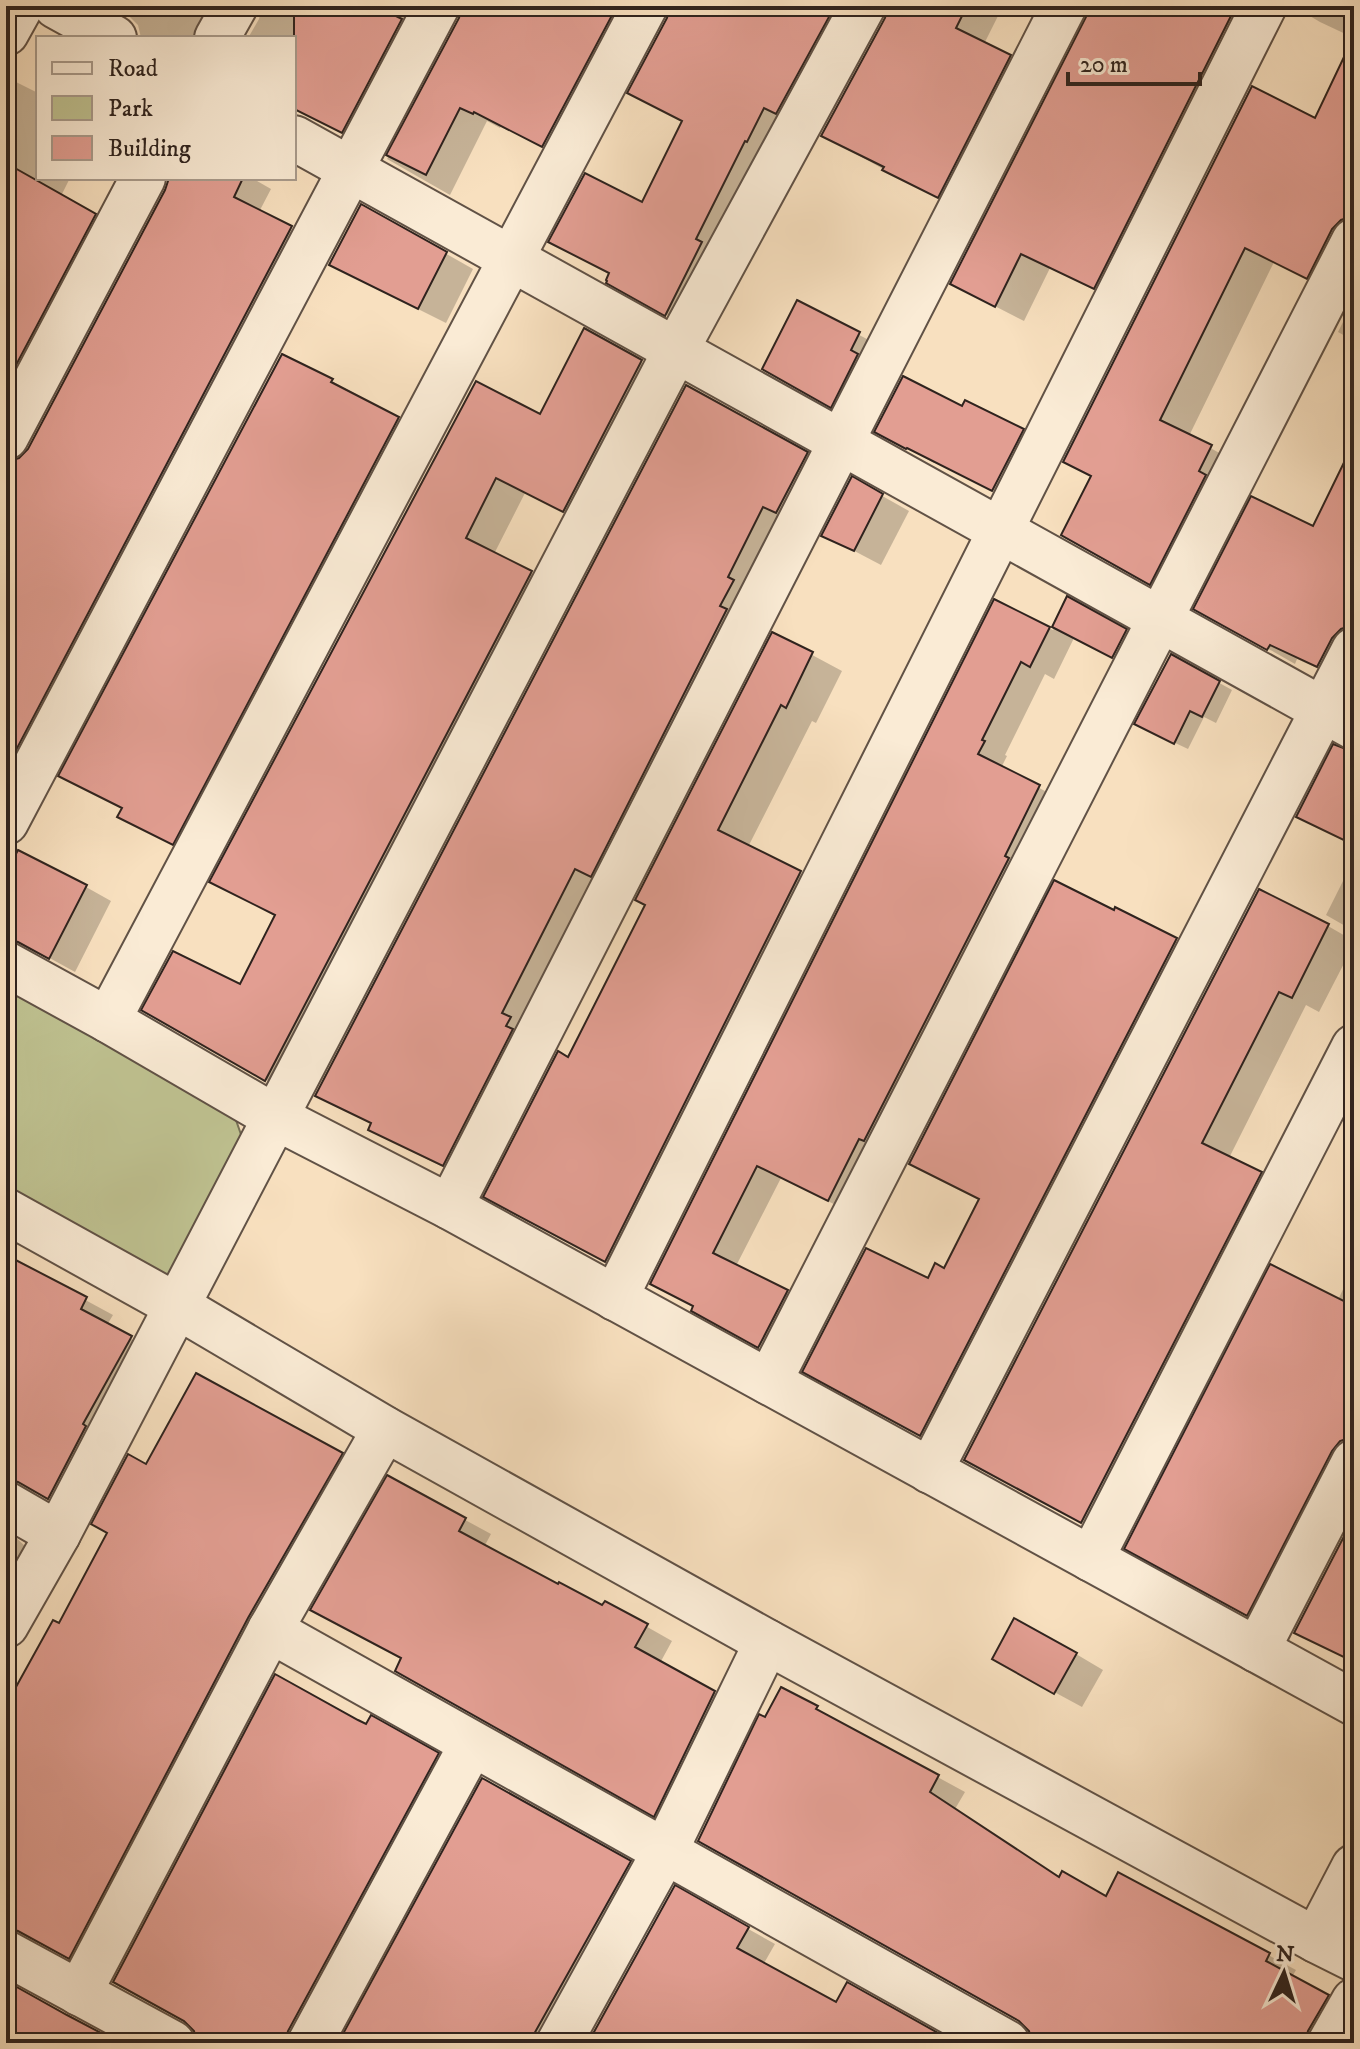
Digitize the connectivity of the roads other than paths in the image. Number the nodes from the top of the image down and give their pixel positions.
1 (21, 6) edge
2 (56, 6) edge
3 (235, 6) edge
4 (437, 6) edge
5 (645, 6) edge
6 (863, 6) edge
7 (1064, 6) edge
8 (1264, 6) edge
9 (6, 33) edge
10 (110, 36) edge
11 (218, 36) edge
12 (296, 139) edge
13 (351, 170) junction
14 (142, 180) edge
15 (1354, 241) edge
16 (512, 259) junction
17 (676, 350) junction
18 (6, 437) edge
19 (841, 442) junction
20 (1000, 530) junction
21 (1160, 619) junction
22 (1354, 650) edge
23 (1339, 718) edge
24 (6, 822) edge
25 (6, 964) edge
26 (108, 1020) junction
27 (1354, 1047) edge
28 (275, 1117) junction
29 (450, 1207) junction
30 (6, 1211) edge
31 (615, 1298) junction
32 (177, 1306) junction
33 (769, 1382) junction
34 (385, 1429) junction
35 (1354, 1462) edge
36 (930, 1471) junction
37 (6, 1504) edge
38 (58, 1534) junction
39 (1091, 1559) junction
40 (6, 1625) edge
41 (270, 1630) junction
42 (767, 1642) junction
43 (1257, 1650) junction
44 (1354, 1703) edge
45 (472, 1744) junction
46 (665, 1851) junction
47 (1354, 1867) edge
48 (1335, 1950) edge
49 (6, 1953) edge
50 (79, 1993) junction
51 (1354, 2001) edge
52 (172, 2043) edge
53 (310, 2043) edge
54 (559, 2043) edge
55 (1007, 2043) edge
56 (1330, 2043) edge

1 - 9 street
2 - 10 street
3 - 11 street
4 - 13 street
5 - 16 street
6 - 17 street
7 - 19 street
8 - 20 street
12 - 13 street
13 - 16 street
13 - 24 street
14 - 18 street
15 - 21 street
16 - 17 street
16 - 26 street
17 - 19 street
17 - 28 street
19 - 20 street
19 - 29 street
20 - 21 street
20 - 31 street
21 - 23 street
21 - 33 street
22 - 23 street
23 - 36 street
25 - 26 street
26 - 28 street
27 - 39 street
28 - 29 street
28 - 32 street
29 - 31 street
30 - 32 street
31 - 33 street
32 - 34 street
32 - 38 street
33 - 36 street
34 - 41 street
34 - 42 street
35 - 43 street
36 - 39 street
37 - 38 street
38 - 40 street
39 - 43 street
41 - 45 street
41 - 50 street
42 - 46 street
42 - 48 street
43 - 44 street
45 - 46 street
45 - 53 street
46 - 54 street
46 - 55 street
47 - 48 street
49 - 50 street
50 - 52 street
51 - 56 street

